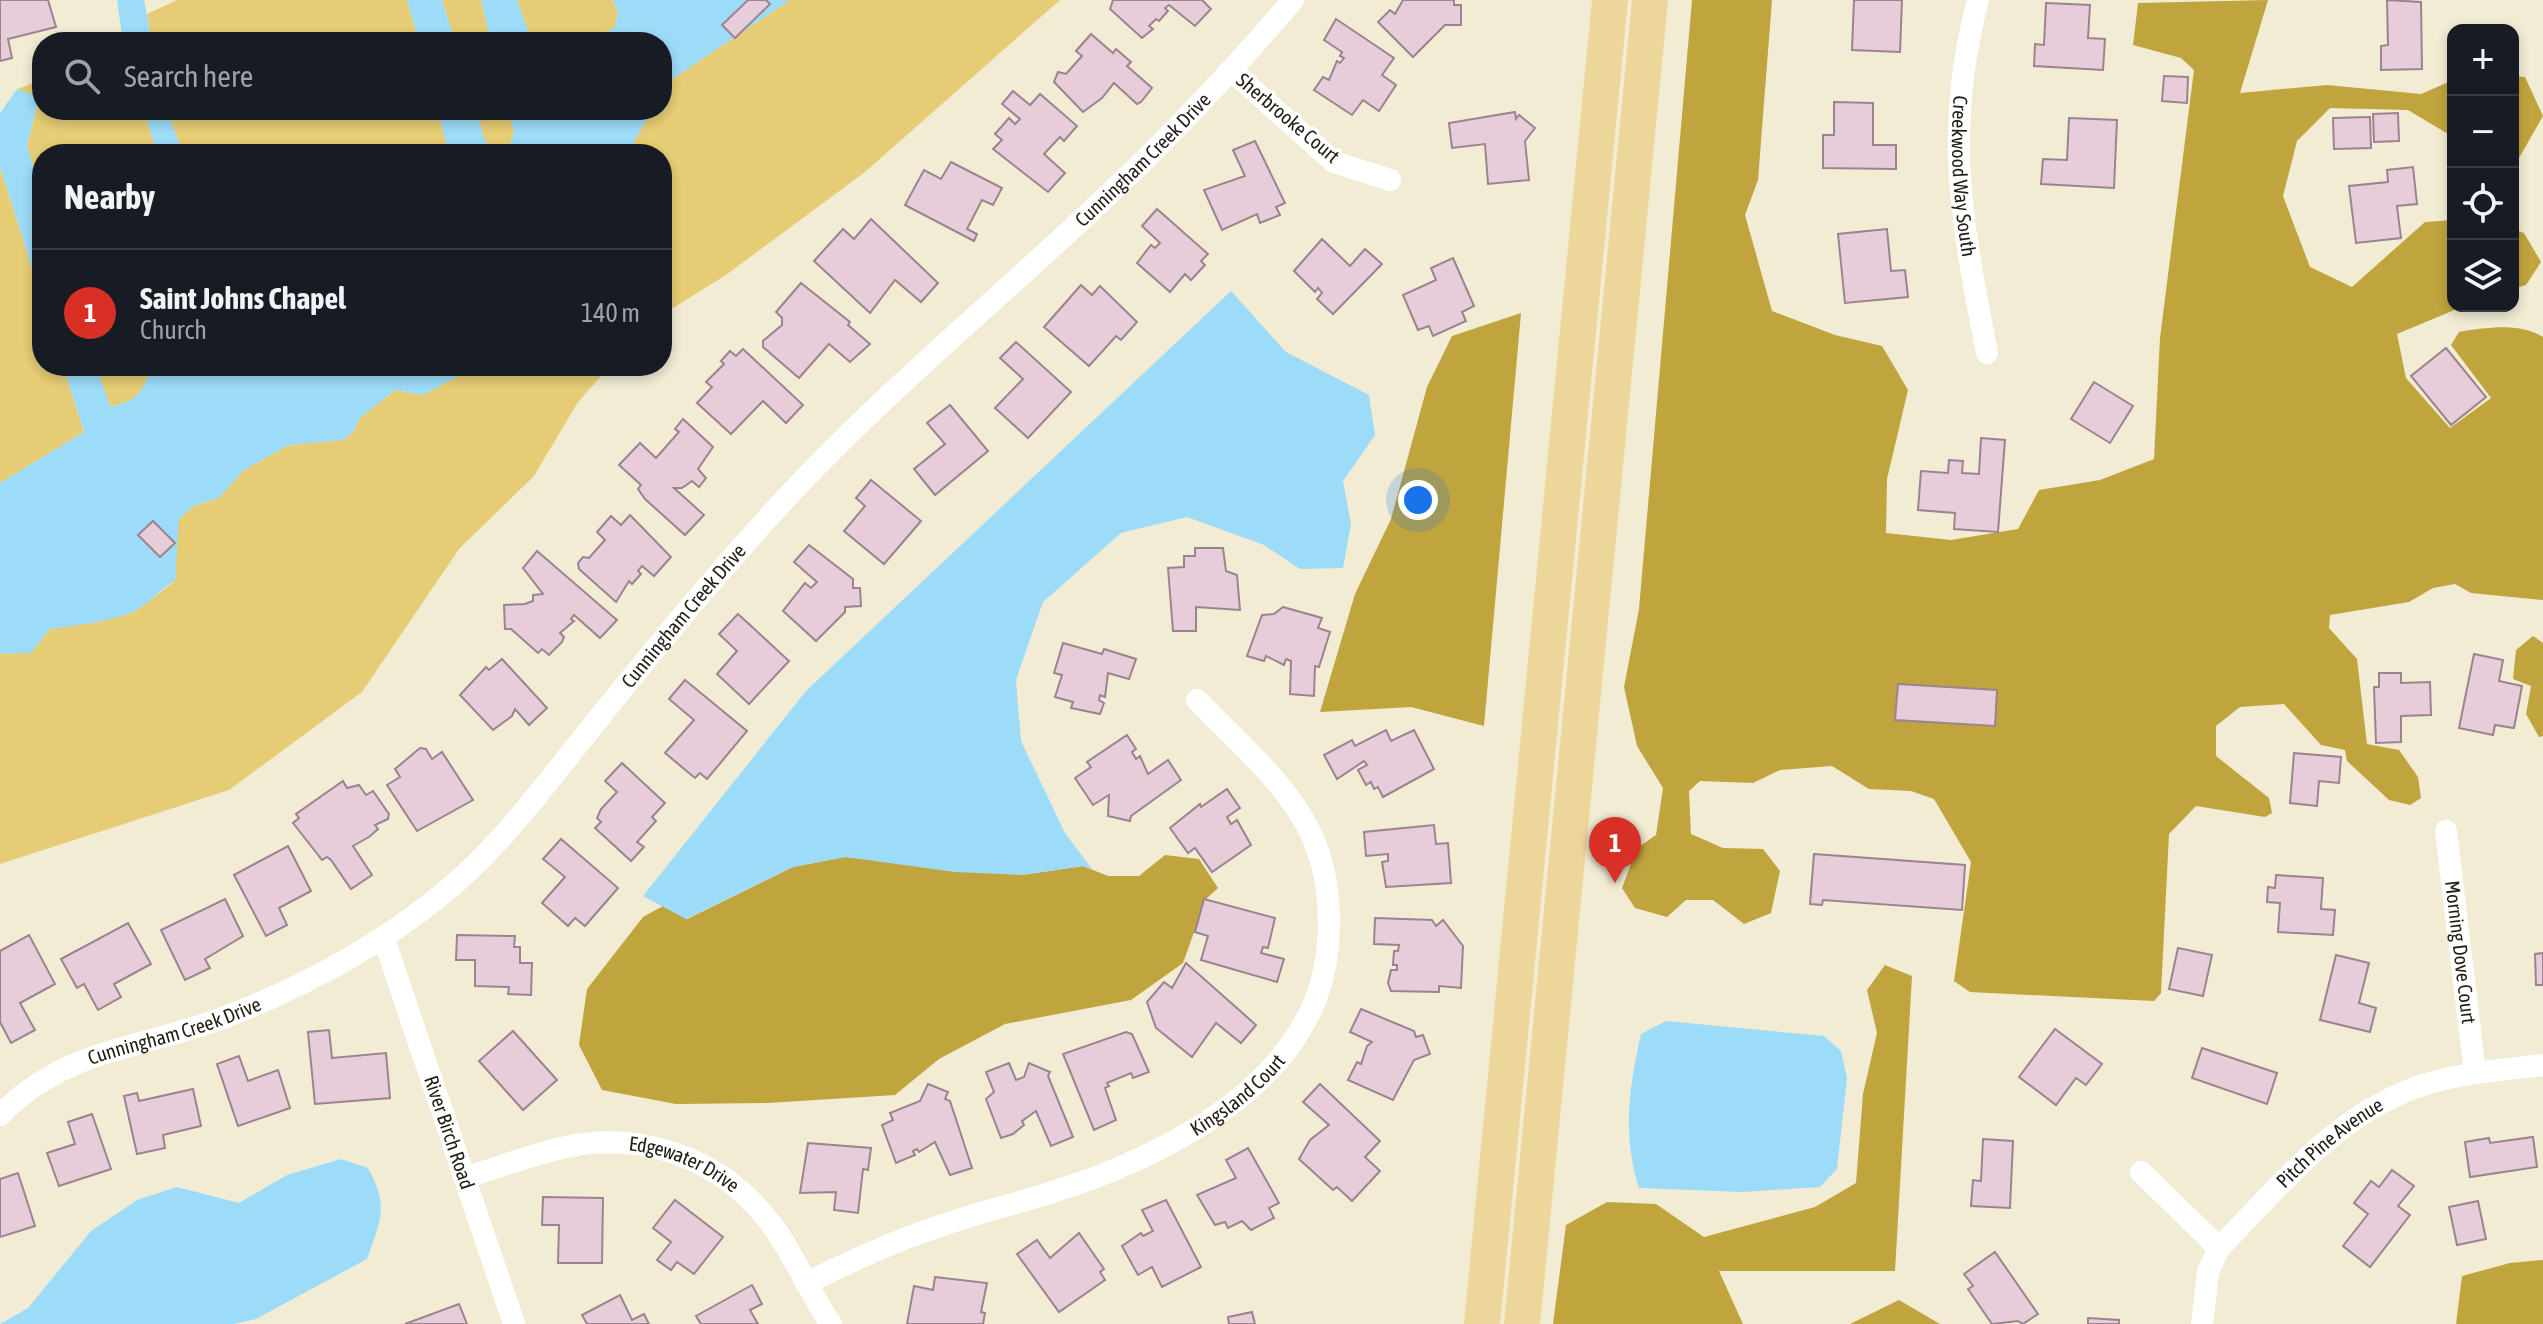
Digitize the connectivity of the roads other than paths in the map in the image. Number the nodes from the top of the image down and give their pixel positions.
1 (1293, 0) edge
2 (1610, 0) edge
3 (1650, 0) edge
4 (1978, 0) edge
5 (1232, 71) junction
6 (1390, 180) dead end
7 (1987, 353) dead end
8 (1197, 700) dead end
9 (1533, 794) junction
10 (1572, 800) junction
11 (2446, 831) dead end
12 (384, 939) junction
13 (2543, 1065) edge
14 (2475, 1073) junction
15 (0, 1115) edge
16 (2141, 1172) dead end
17 (467, 1177) junction
18 (2219, 1248) junction
19 (806, 1283) junction
20 (514, 1324) edge
21 (831, 1324) edge
22 (1482, 1324) edge
23 (1522, 1324) edge
24 (2202, 1324) edge

1 - 5 street, Cunningham Creek Drive
2 - 9 main road
3 - 10 main road
4 - 7 street, Creekwood Way South
5 - 6 street, Sherbrooke Court
5 - 12 street, Cunningham Creek Drive
8 - 19 street, Kingsland Court
9 - 10 main road
9 - 22 main road
10 - 23 main road
11 - 14 street, Morning Dove Court
12 - 15 street, Cunningham Creek Drive
12 - 17 street, River Birch Road
13 - 14 street, Pitch Pine Avenue
14 - 18 street, Pitch Pine Avenue
16 - 18 street
17 - 19 street, Edgewater Drive
17 - 20 street, River Birch Road
18 - 24 street, Pitch Pine Avenue
19 - 21 street, Edgewater Drive

